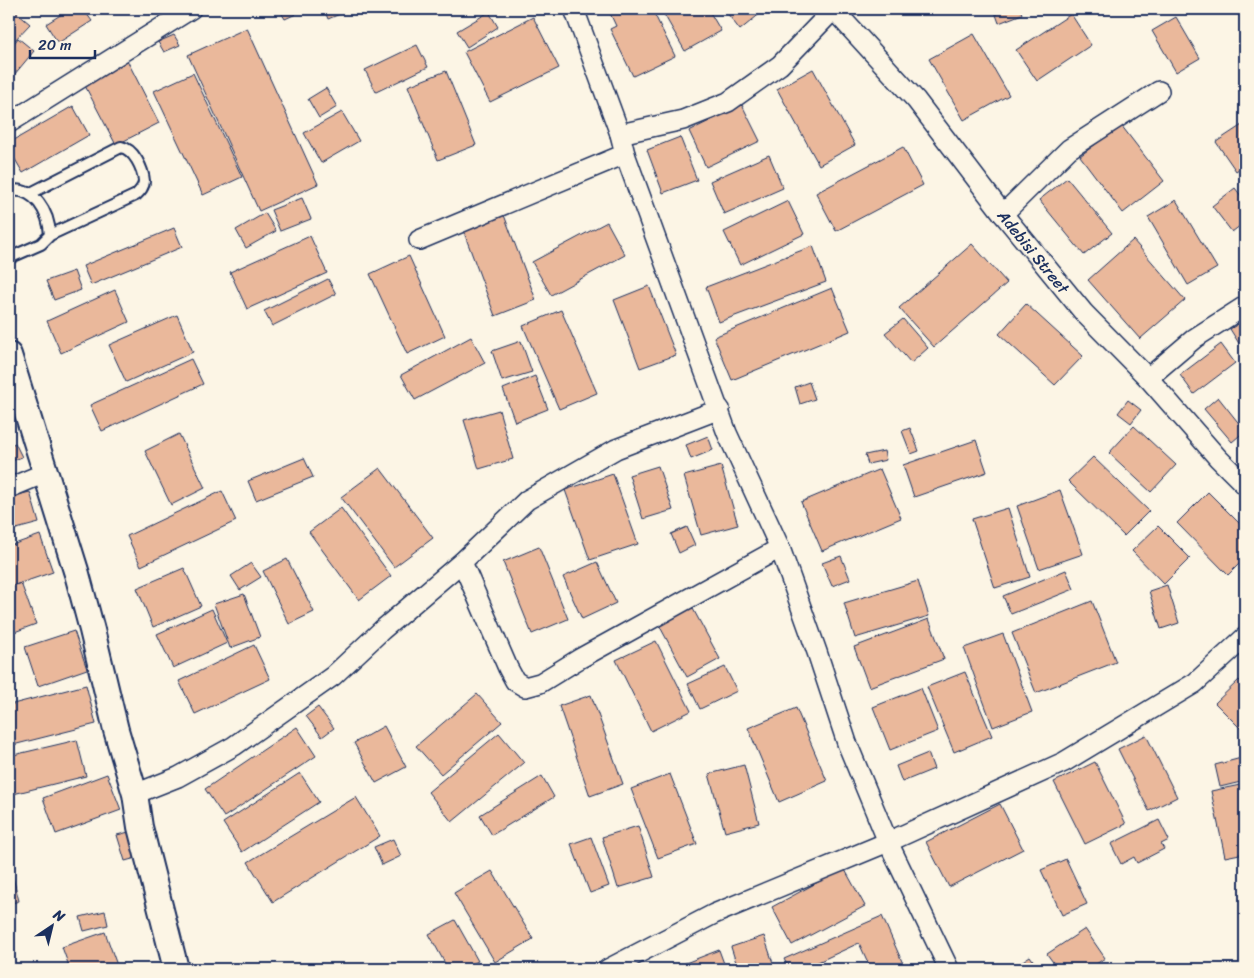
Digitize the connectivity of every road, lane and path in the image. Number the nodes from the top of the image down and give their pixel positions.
1 (191, 9) edge
2 (574, 9) edge
3 (834, 9) edge
4 (1159, 91) dead end
5 (9, 122) edge
6 (620, 134) junction
7 (625, 154) junction
8 (9, 191) edge
9 (29, 194) junction
10 (1003, 214) junction
11 (50, 235) junction
12 (419, 240) dead end
13 (9, 258) edge
14 (1245, 306) edge
15 (9, 355) edge
16 (1148, 378) junction
17 (720, 408) junction
18 (45, 473) junction
19 (1245, 485) edge
20 (9, 488) edge
21 (780, 548) junction
22 (462, 562) junction
23 (1245, 637) edge
24 (135, 794) junction
25 (888, 842) junction
26 (176, 969) edge
27 (608, 969) edge
28 (949, 969) edge

1 - 5 street
2 - 6 street
3 - 6 street
3 - 10 street, Adebisi Street
4 - 10 street
6 - 7 street
7 - 12 street
7 - 17 street
8 - 9 lane
9 - 11 lane
9 - 11 lane
10 - 16 street, Adebisi Street
11 - 13 lane
14 - 16 street
15 - 18 street
16 - 19 street, Adebisi Street
17 - 21 street
17 - 22 street
18 - 20 street
18 - 24 street
21 - 22 street
21 - 25 street
22 - 24 street
23 - 25 street
24 - 26 street
25 - 27 street
25 - 28 street

